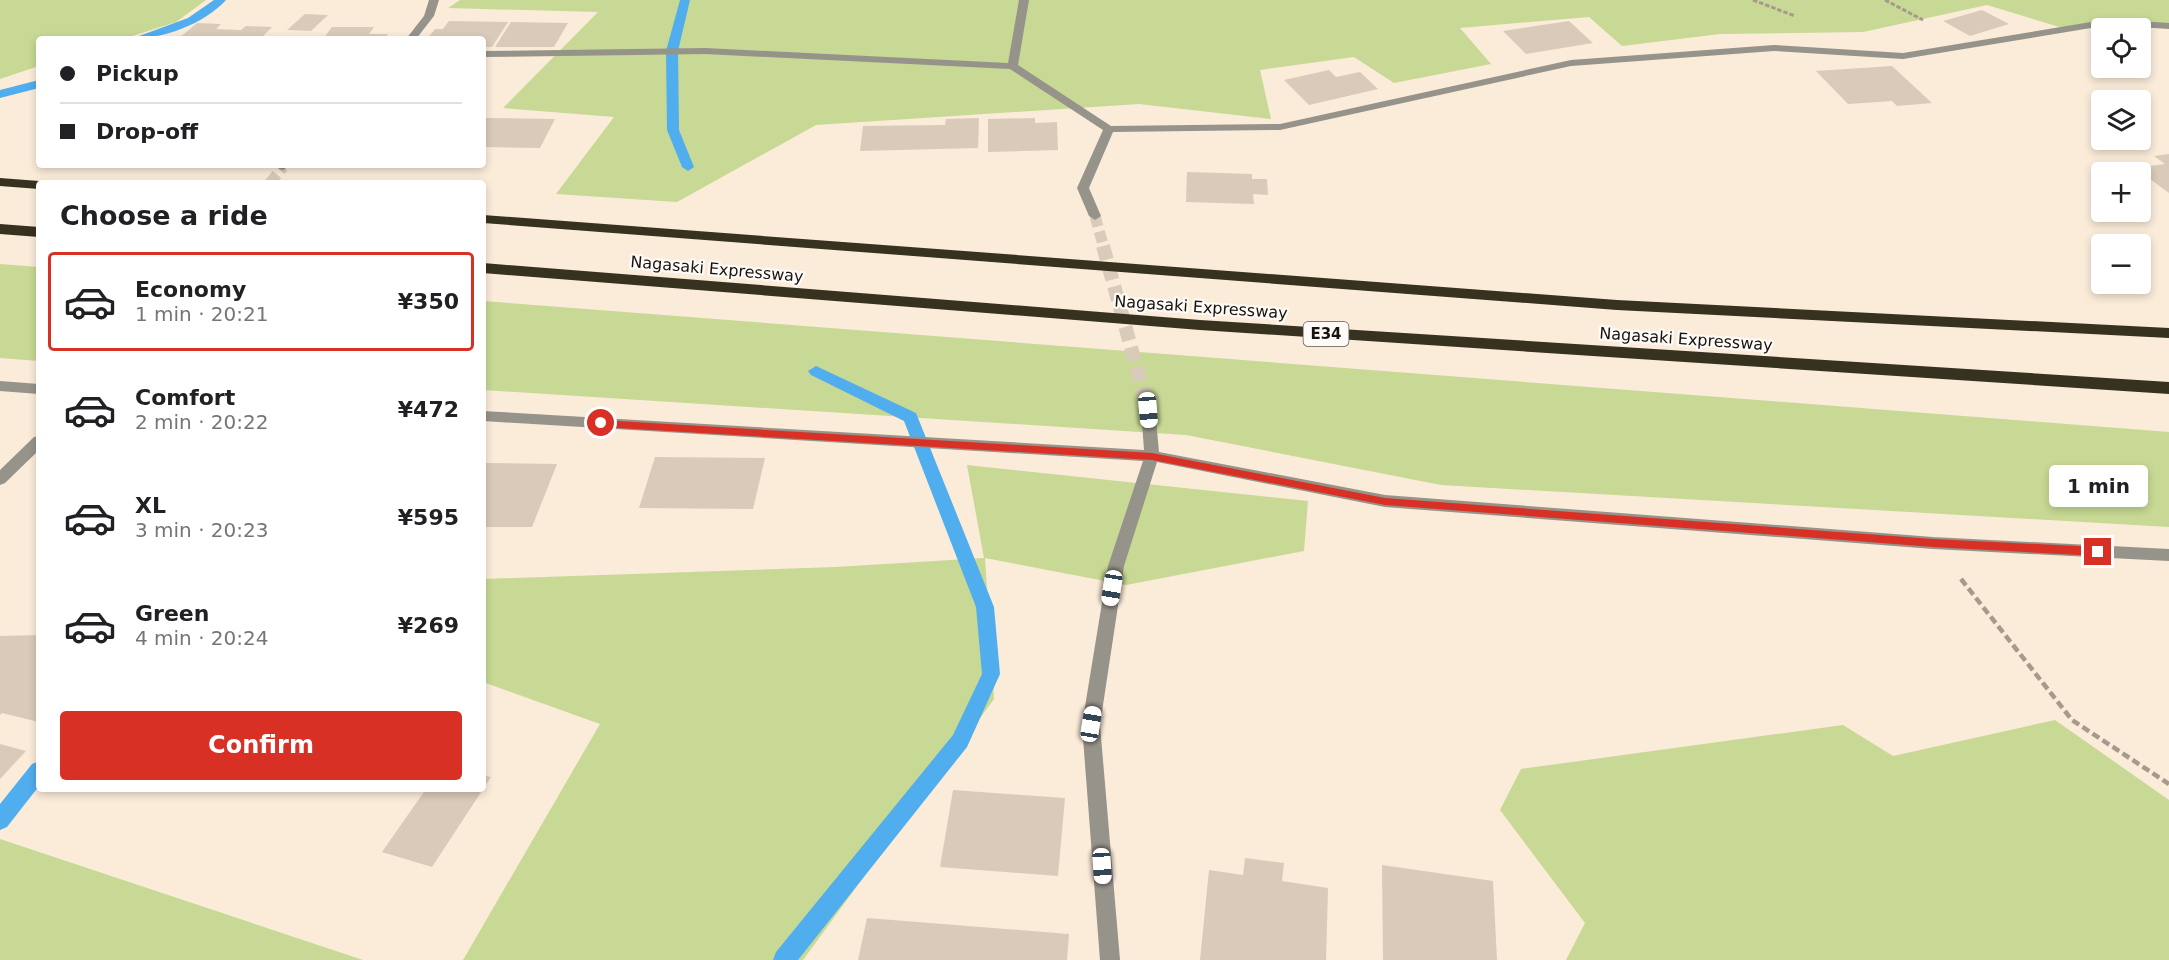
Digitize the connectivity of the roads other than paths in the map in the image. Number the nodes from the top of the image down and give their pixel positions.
1 (434, 0) edge
2 (1024, 0) edge
3 (2169, 26) edge
4 (413, 36) edge
5 (486, 54) edge
6 (1013, 66) junction
7 (1109, 129) junction
8 (0, 182) edge
9 (36, 185) edge
10 (1095, 216) tunnel mouth
11 (486, 219) edge
12 (0, 229) edge
13 (36, 232) edge
14 (486, 268) edge
15 (2169, 333) edge
16 (0, 386) edge
17 (2169, 388) edge
18 (36, 389) edge
19 (1148, 410) tunnel mouth
20 (486, 416) edge
21 (36, 444) edge
22 (1152, 456) junction
23 (0, 479) edge
24 (2169, 555) edge
25 (1110, 960) edge

1 - 4 street
2 - 6 street
3 - 7 street
5 - 6 street
6 - 7 street
7 - 10 street
8 - 9 highway
11 - 15 highway, Nagasaki Expressway
12 - 13 highway
14 - 17 highway, Nagasaki Expressway / E34
16 - 18 street
19 - 22 street
20 - 22 street
21 - 23 street
22 - 24 street
22 - 25 street

